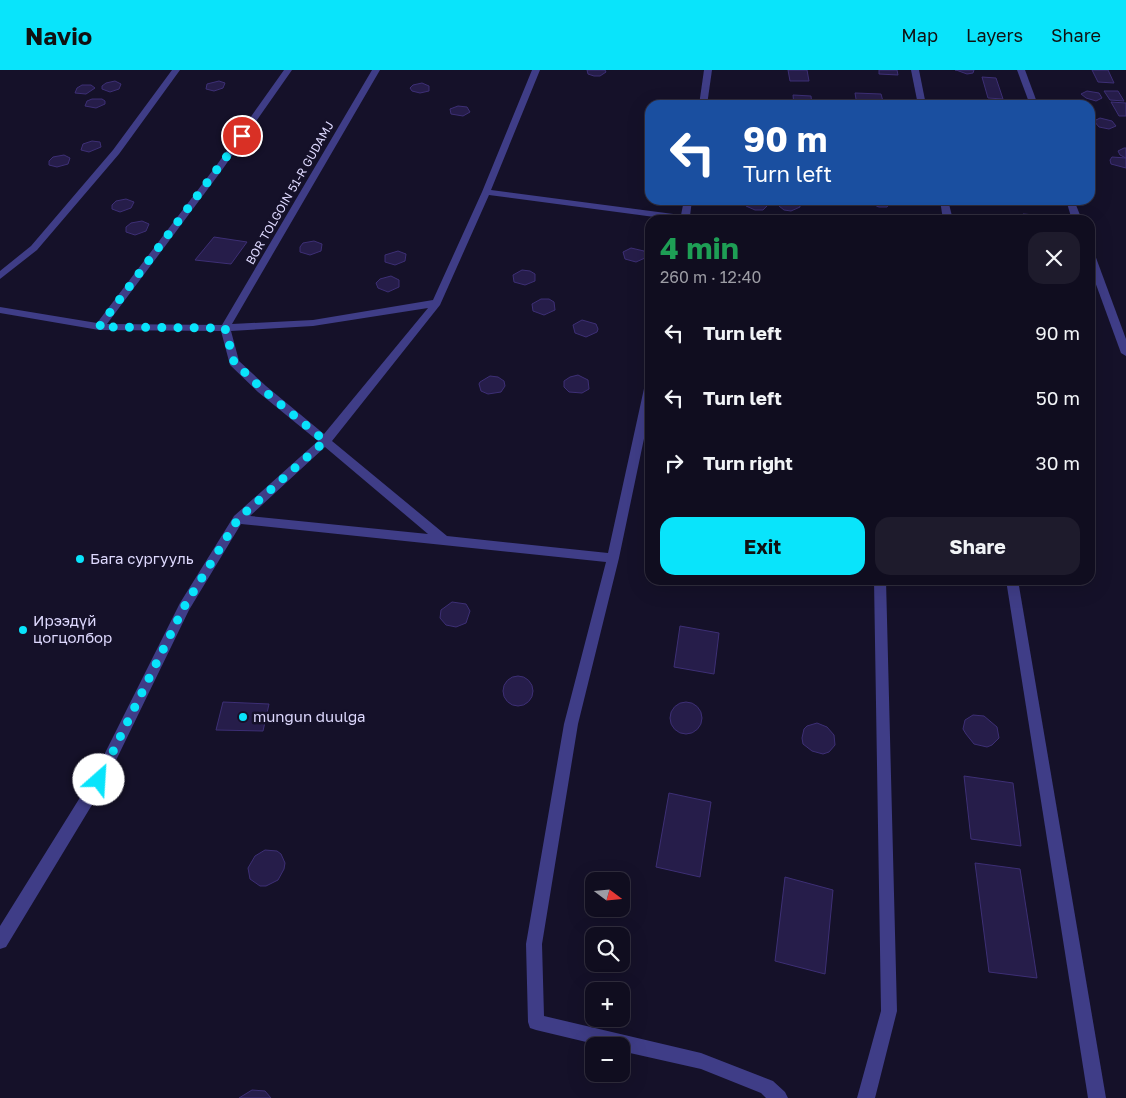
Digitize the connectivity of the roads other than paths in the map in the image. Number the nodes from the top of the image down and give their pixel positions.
1 (176, 70) edge
2 (288, 70) edge
3 (376, 70) edge
4 (536, 70) edge
5 (708, 70) edge
6 (914, 70) edge
7 (1021, 70) edge
8 (704, 100) edge
9 (921, 100) edge
10 (1032, 100) edge
11 (486, 192) junction
12 (656, 215) edge
13 (1095, 269) edge
14 (0, 276) edge
15 (437, 303) junction
16 (0, 310) edge
17 (99, 327) junction
18 (225, 328) junction
19 (1126, 353) edge
20 (645, 408) edge
21 (325, 441) junction
22 (238, 519) junction
23 (445, 541) junction
24 (613, 558) junction
25 (880, 585) edge
26 (1013, 585) edge
27 (0, 941) edge
28 (780, 1098) edge
29 (866, 1098) edge
30 (1097, 1098) edge

1 - 14 street
2 - 17 street
3 - 18 street, BOR TOLGOIN 51-R GUDAMJ
4 - 11 street
5 - 8 street
6 - 9 street
7 - 10 street
11 - 12 street
11 - 15 street
13 - 19 street
15 - 18 street
15 - 21 street
16 - 17 street
17 - 18 street
18 - 21 street
20 - 24 street
21 - 22 street
21 - 23 street
22 - 23 street
22 - 27 street
23 - 24 street
24 - 28 street
25 - 29 street
26 - 30 street

